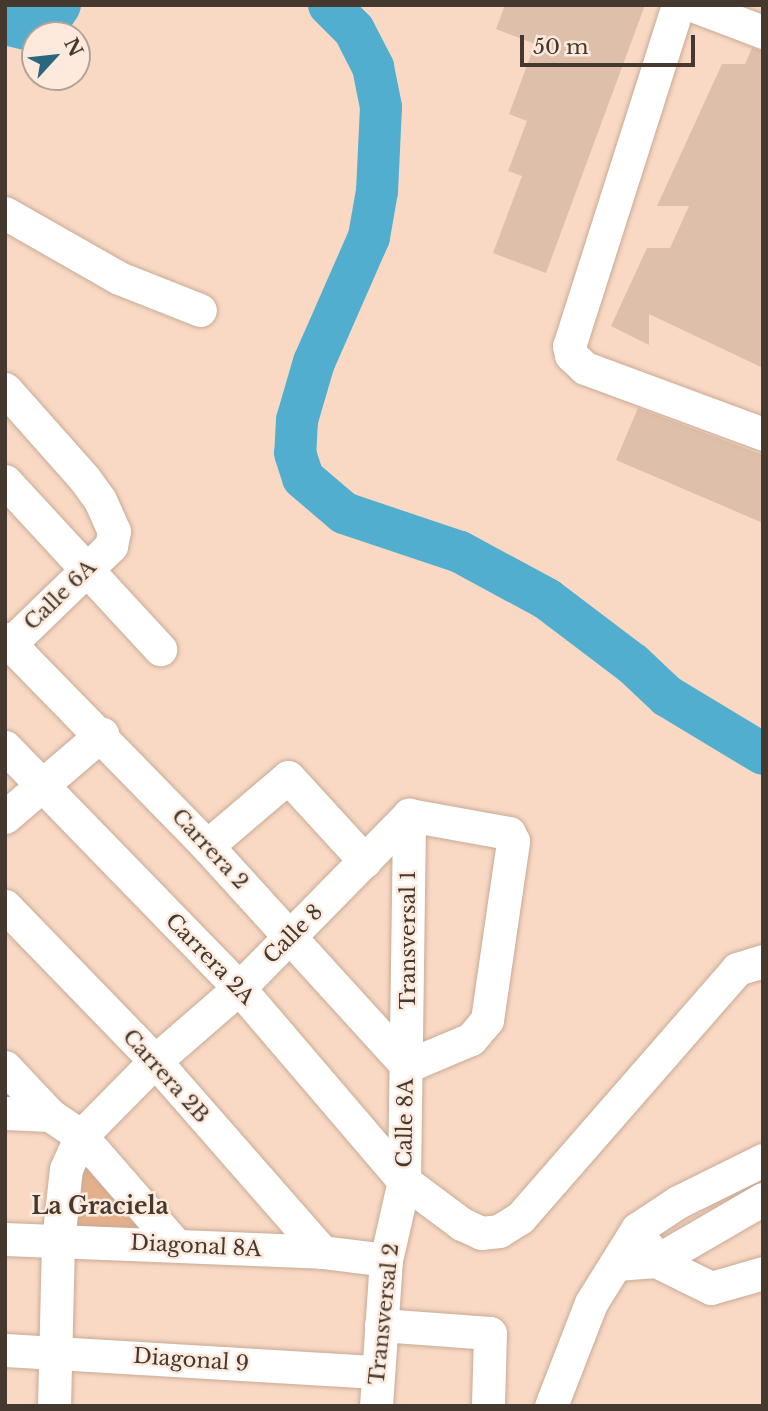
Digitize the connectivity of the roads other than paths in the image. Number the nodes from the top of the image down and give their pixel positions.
1 (678, 5) edge
2 (692, 5) edge
3 (763, 32) edge
4 (5, 213) edge
5 (200, 310) dead end
6 (5, 389) edge
7 (763, 434) edge
8 (5, 481) edge
9 (86, 569) junction
10 (8, 641) edge
11 (160, 649) dead end
12 (102, 734) junction
13 (5, 747) edge
14 (40, 785) junction
15 (409, 815) junction
16 (5, 817) edge
17 (208, 846) junction
18 (365, 861) junction
19 (5, 906) edge
20 (291, 936) junction
21 (763, 961) edge
22 (239, 988) junction
23 (155, 1061) junction
24 (407, 1066) junction
25 (5, 1067) edge
26 (5, 1113) edge
27 (50, 1115) junction
28 (81, 1136) junction
29 (763, 1160) edge
30 (404, 1181) junction
31 (763, 1199) edge
32 (637, 1229) junction
33 (5, 1238) edge
34 (58, 1241) junction
35 (175, 1244) junction
36 (322, 1252) junction
37 (386, 1260) junction
38 (656, 1261) junction
39 (616, 1264) junction
40 (763, 1273) edge
41 (381, 1325) junction
42 (5, 1350) edge
43 (56, 1352) junction
44 (377, 1372) junction
45 (54, 1406) edge
46 (376, 1406) edge
47 (488, 1406) edge
48 (551, 1406) edge

1 - 7 street
2 - 3 street
4 - 5 street
6 - 9 street, Calle 6A
8 - 9 street
9 - 10 street, Calle 6A
9 - 11 street
10 - 12 street, Carrera 2
12 - 14 street
12 - 17 street, Carrera 2
13 - 14 street, Carrera 2A
14 - 16 street
14 - 22 street, Carrera 2A
15 - 18 street, Calle 8
15 - 24 street, Transversal 1
15 - 24 street
17 - 18 street
17 - 20 street, Carrera 2
18 - 20 street, Calle 8
19 - 23 street, Carrera 2B
20 - 22 street, Calle 8
20 - 24 street, Carrera 2
21 - 30 street, Carrera 2A
22 - 23 street, Calle 8
22 - 30 street, Carrera 2A
23 - 28 street, Calle 8
23 - 36 street, Carrera 2B
24 - 30 street, Calle 8A
25 - 27 street
26 - 27 street
27 - 28 street
28 - 34 street
28 - 35 street
29 - 32 street
30 - 37 street, Transversal 2
31 - 38 street
32 - 38 street
32 - 39 street
33 - 34 street, Diagonal 8A
34 - 35 street, Diagonal 8A
34 - 43 street
35 - 36 street, Diagonal 8A
36 - 37 street, Diagonal 8A
37 - 41 street, Transversal 2
38 - 39 street
38 - 40 street
39 - 48 street
41 - 44 street, Transversal 2
41 - 47 street
42 - 43 street, Diagonal 9
43 - 44 street, Diagonal 9
43 - 45 street
44 - 46 street, Transversal 2

